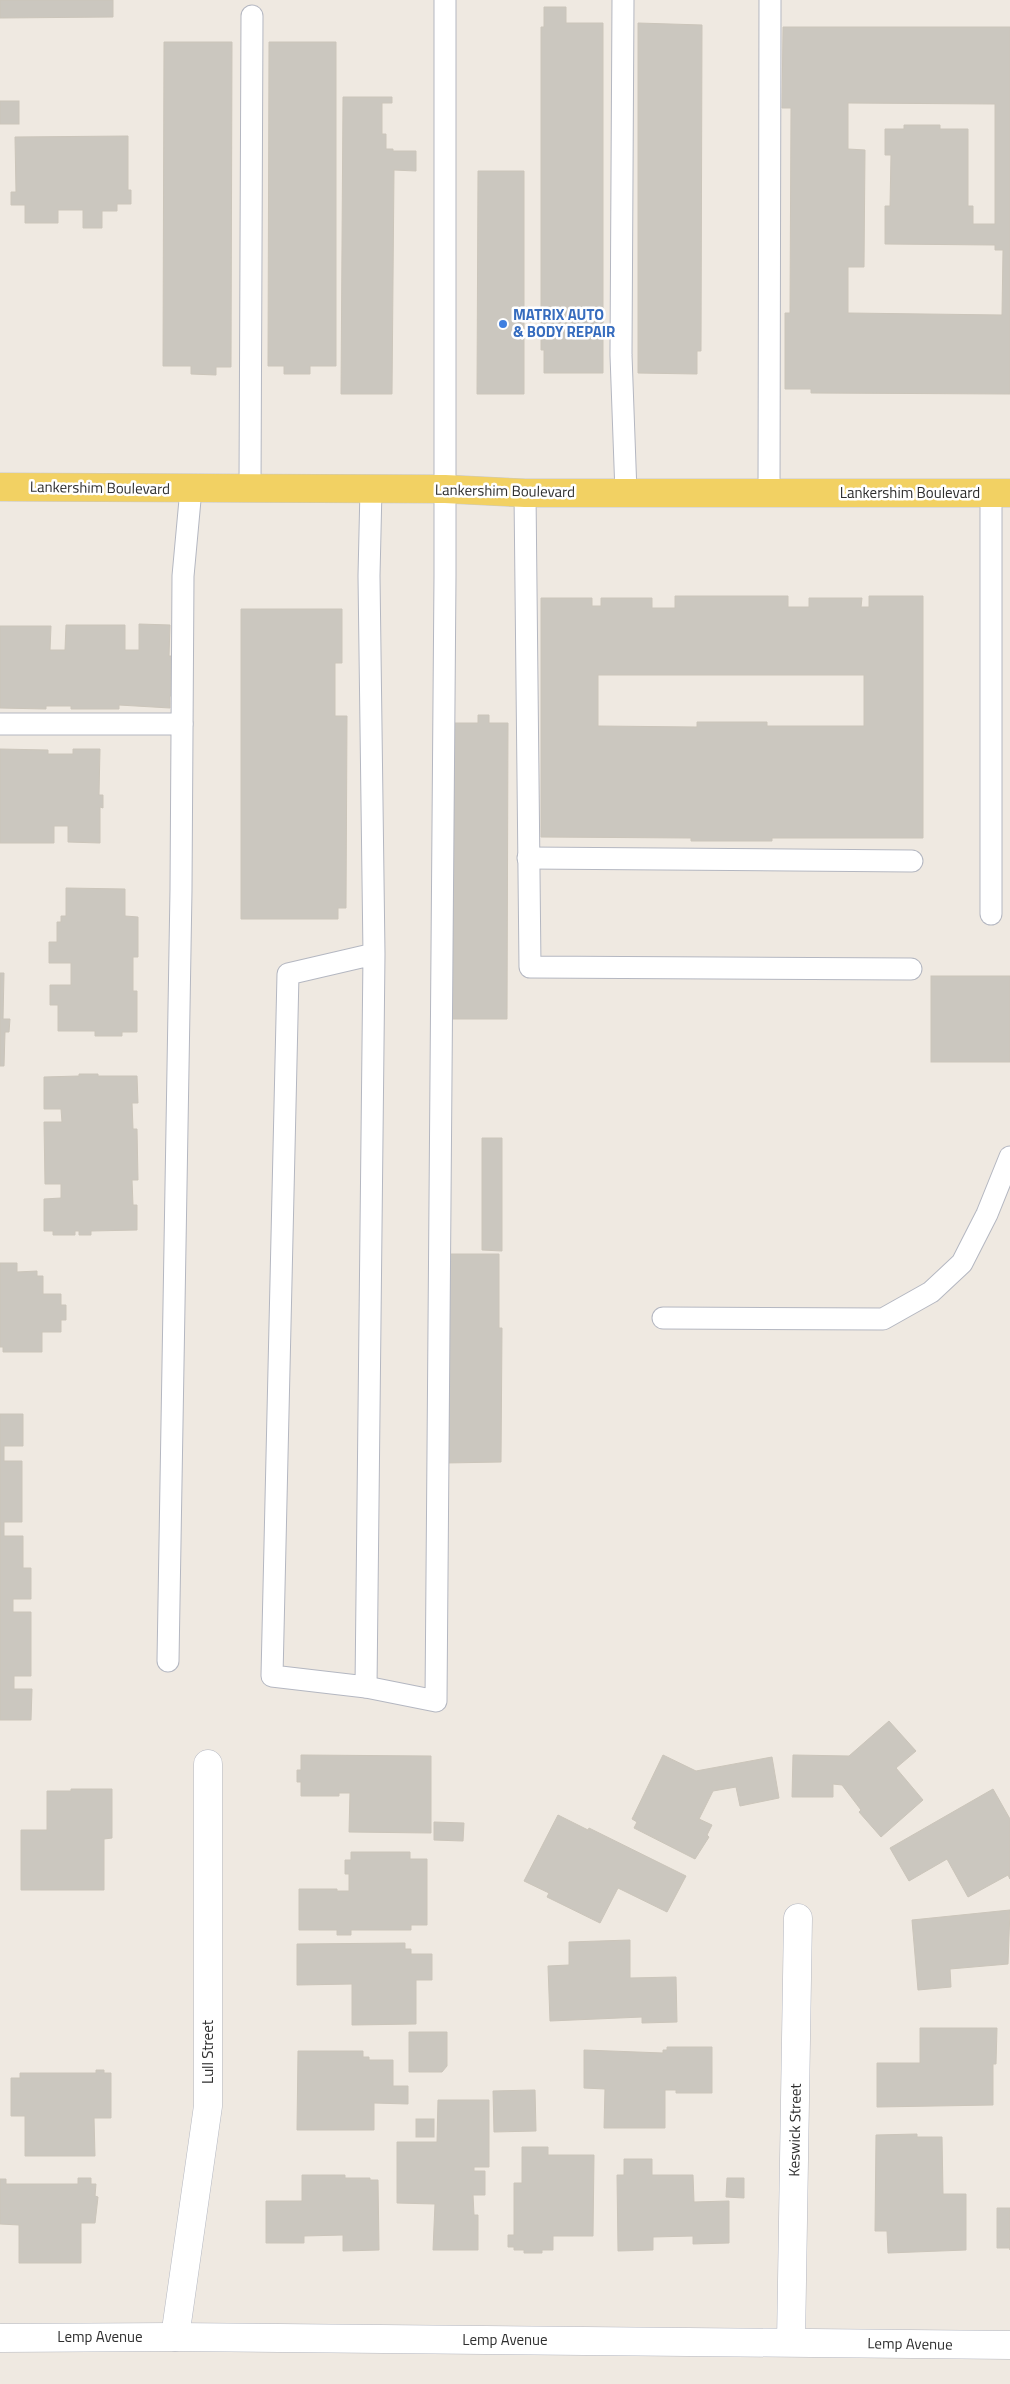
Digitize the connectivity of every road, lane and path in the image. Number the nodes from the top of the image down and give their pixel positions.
1 (445, 0) edge
2 (623, 0) edge
3 (770, 0) edge
4 (252, 16) dead end
5 (0, 487) edge
6 (250, 488) junction
7 (191, 489) junction
8 (371, 489) junction
9 (444, 489) junction
10 (525, 493) junction
11 (626, 493) junction
12 (769, 493) junction
13 (1001, 493) edge
14 (0, 724) edge
15 (182, 724) junction
16 (528, 858) junction
17 (912, 860) dead end
18 (991, 914) dead end
19 (374, 954) junction
20 (911, 969) dead end
21 (1010, 1157) edge
22 (663, 1318) dead end
23 (168, 1661) dead end
24 (366, 1687) junction
25 (208, 1764) dead end
26 (798, 1918) dead end
27 (175, 2337) junction
28 (0, 2338) edge
29 (791, 2342) junction
30 (1010, 2345) edge

1 - 9 lane
2 - 11 lane
3 - 12 lane
4 - 6 lane
5 - 7 main road, Lankershim Boulevard
6 - 7 main road, Lankershim Boulevard
6 - 8 main road, Lankershim Boulevard
7 - 15 lane
8 - 9 main road, Lankershim Boulevard
8 - 19 lane
9 - 10 main road, Lankershim Boulevard
9 - 24 lane
10 - 11 main road, Lankershim Boulevard
10 - 16 lane
11 - 12 main road, Lankershim Boulevard
12 - 13 main road, Lankershim Boulevard
13 - 18 lane
14 - 15 lane
15 - 23 lane
16 - 17 lane
16 - 20 lane
19 - 24 lane
19 - 24 lane
21 - 22 lane
25 - 27 street, Lull Street
26 - 29 street, Keswick Street
27 - 28 street, Lemp Avenue
27 - 29 street, Lemp Avenue
29 - 30 street, Lemp Avenue

